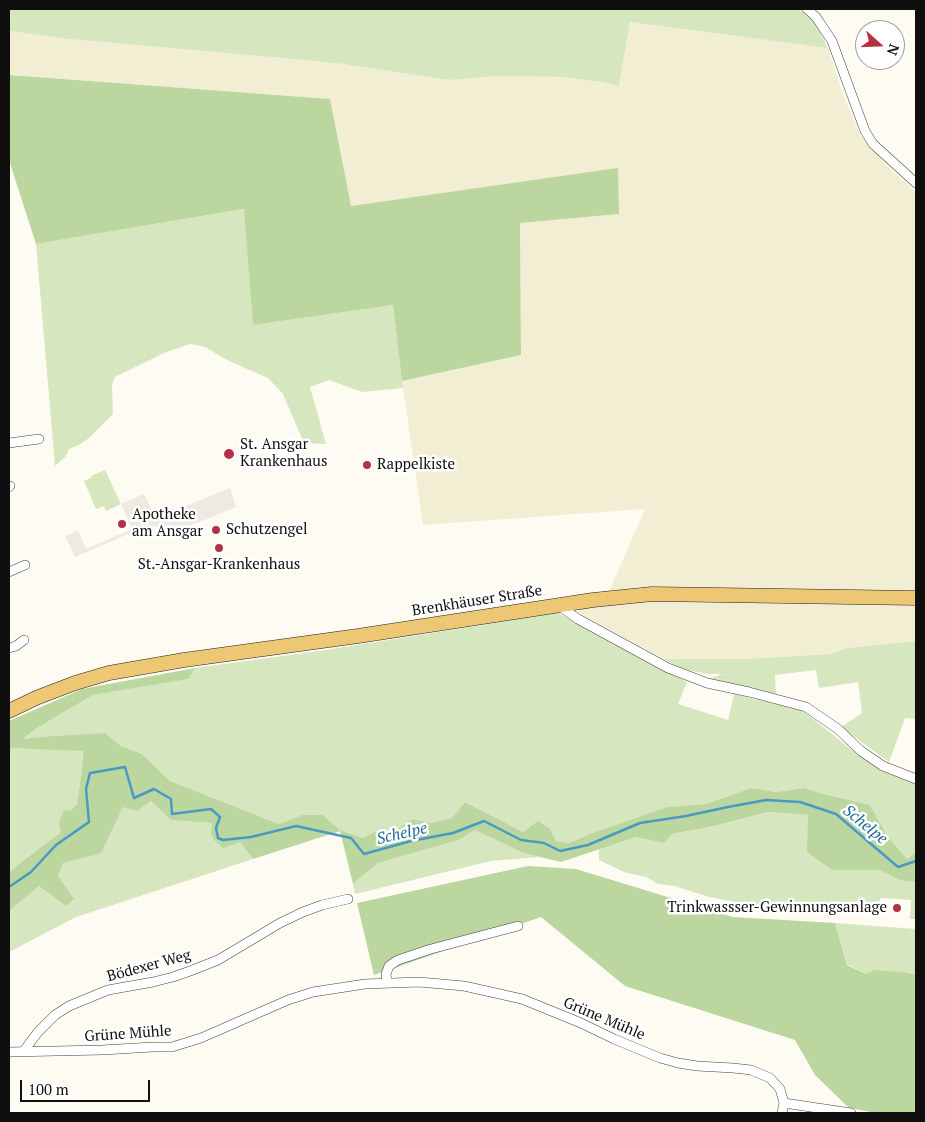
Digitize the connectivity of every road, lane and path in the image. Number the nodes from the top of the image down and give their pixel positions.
1 (808, 9) edge
2 (916, 183) edge
3 (39, 439) dead end
4 (9, 443) edge
5 (24, 565) dead end
6 (9, 572) edge
7 (916, 598) edge
8 (558, 605) junction
9 (24, 640) dead end
10 (9, 648) edge
11 (9, 711) edge
12 (916, 779) edge
13 (348, 899) dead end
14 (518, 926) dead end
15 (387, 983) junction
16 (9, 1052) edge
17 (23, 1052) junction
18 (784, 1103) junction
19 (782, 1113) edge
20 (796, 1113) edge
21 (851, 1113) edge

1 - 2 street
3 - 4 street
5 - 6 street
7 - 8 main road
8 - 11 main road, Brenkhäuser Straße
8 - 12 street, Brenkhäuser Straße
9 - 10 street
13 - 17 street, Bödexer Weg
14 - 15 street
15 - 17 street, Grüne Mühle
15 - 18 street, Grüne Mühle
16 - 17 street, Grüne Mühle
18 - 19 street
18 - 20 street
18 - 21 street

